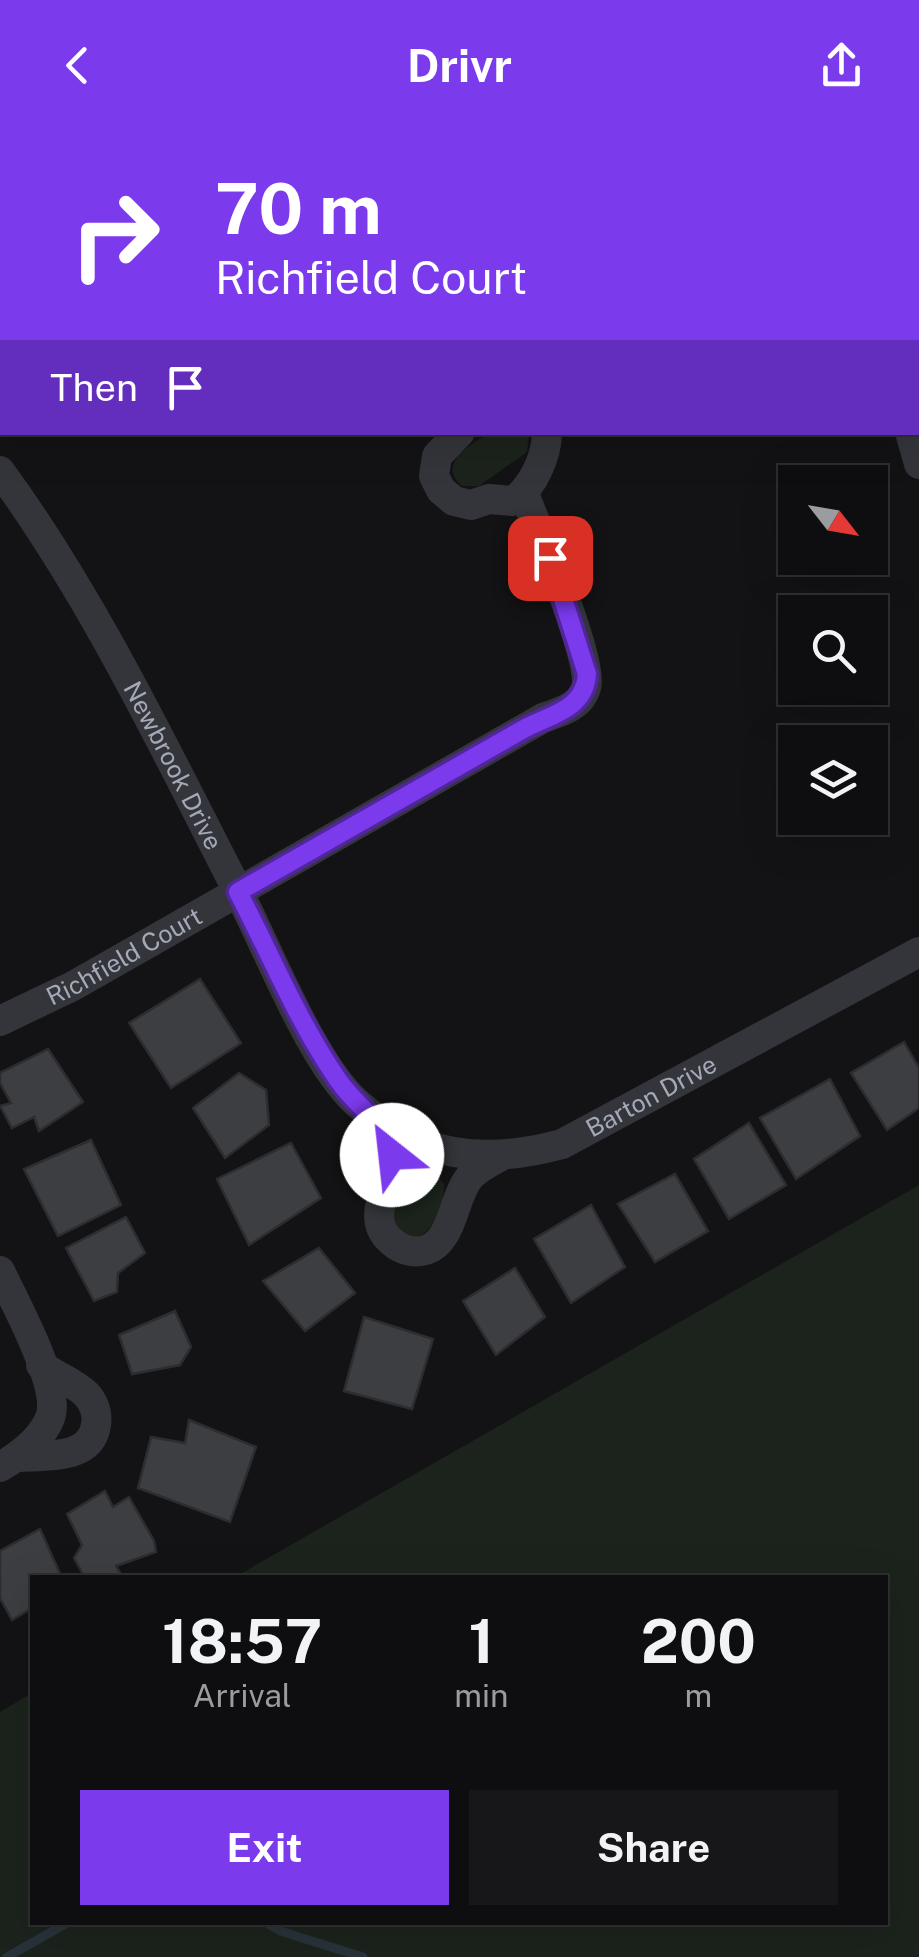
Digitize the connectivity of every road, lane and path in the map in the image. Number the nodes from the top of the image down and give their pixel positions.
1 (457, 435) edge
2 (547, 435) edge
3 (911, 435) edge
4 (919, 464) edge
5 (0, 471) edge
6 (524, 494) junction
7 (238, 892) junction
8 (919, 952) edge
9 (0, 1021) edge
10 (372, 1115) junction
11 (501, 1156) junction
12 (0, 1271) edge
13 (41, 1365) junction
14 (8, 1462) edge

1 - 6 street
2 - 6 street
3 - 4 street
5 - 7 street, Newbrook Drive
6 - 7 street, Richfield Court
7 - 9 street, Richfield Court
7 - 10 street, Newbrook Drive
8 - 11 street, Barton Drive
10 - 11 street, Barton Drive
10 - 11 street
12 - 13 street
13 - 14 street
13 - 14 street

